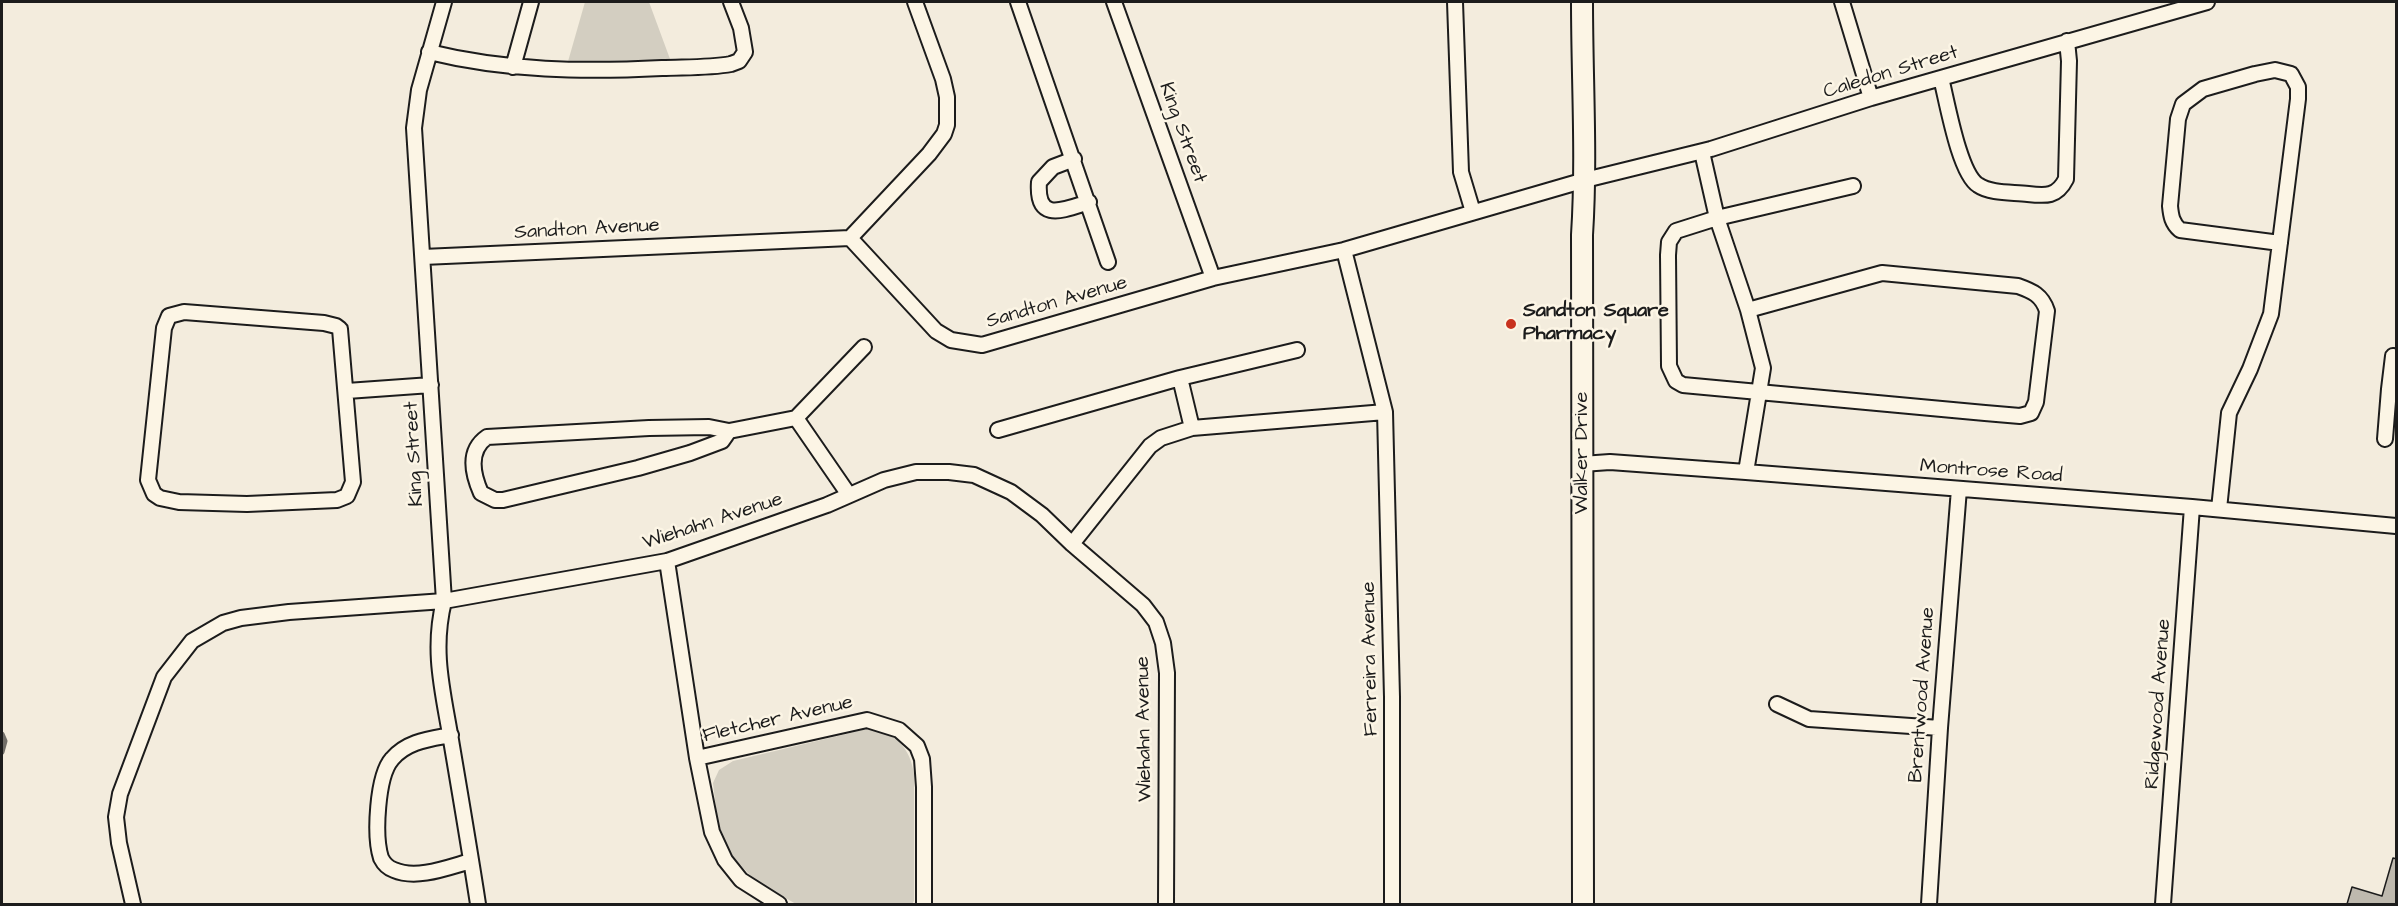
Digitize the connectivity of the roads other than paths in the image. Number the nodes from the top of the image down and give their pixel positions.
1 (444, 2) edge
2 (531, 2) edge
3 (731, 2) edge
4 (915, 2) edge
5 (1018, 2) edge
6 (1114, 2) edge
7 (1455, 2) edge
8 (1582, 2) edge
9 (1842, 2) edge
10 (2207, 2) edge
11 (2067, 42) junction
12 (429, 52) junction
13 (513, 67) junction
14 (1941, 78) junction
15 (1870, 98) junction
16 (1702, 152) junction
17 (1074, 159) junction
18 (1585, 180) junction
19 (1852, 186) dead end
20 (1089, 202) junction
21 (1473, 212) junction
22 (1717, 218) junction
23 (850, 238) junction
24 (2280, 243) junction
25 (1344, 250) junction
26 (423, 257) junction
27 (1108, 262) dead end
28 (1213, 278) junction
29 (1748, 310) junction
30 (864, 346) dead end
31 (1297, 350) dead end
32 (2392, 356) dead end
33 (1180, 378) junction
34 (431, 385) junction
35 (2393, 389) edge
36 (347, 391) junction
37 (1758, 392) junction
38 (1385, 412) junction
39 (796, 418) junction
40 (1192, 428) junction
41 (998, 430) dead end
42 (729, 431) junction
43 (2385, 439) dead end
44 (1582, 464) junction
45 (1746, 472) junction
46 (1959, 489) junction
47 (849, 495) junction
48 (2193, 507) junction
49 (2220, 509) junction
50 (2397, 526) edge
51 (1072, 544) junction
52 (667, 561) junction
53 (444, 601) junction
54 (1777, 704) dead end
55 (1940, 728) junction
56 (451, 735) junction
57 (697, 758) junction
58 (471, 861) junction
59 (133, 904) edge
60 (478, 904) edge
61 (780, 904) edge
62 (924, 904) edge
63 (1166, 904) edge
64 (1392, 904) edge
65 (1583, 904) edge
66 (1929, 904) edge
67 (2163, 904) edge

1 - 12 street, King Street
2 - 13 street
3 - 13 street
4 - 23 street
5 - 17 street
6 - 28 street, King Street
7 - 21 street
8 - 18 street, Walker Drive
9 - 15 street
10 - 11 street, Caledon Street
11 - 14 street, Caledon Street
11 - 14 street
12 - 13 street
12 - 26 street, King Street
14 - 15 street, Caledon Street
15 - 16 street, Caledon Street
16 - 18 street, Caledon Street
16 - 22 street
17 - 20 street
17 - 20 street
18 - 21 street, Sandton Avenue
18 - 44 street, Walker Drive
19 - 22 street
20 - 27 street
21 - 25 street, Sandton Avenue
22 - 29 street
22 - 37 street
23 - 26 street, Sandton Avenue
23 - 28 street, Sandton Avenue
24 - 24 street
24 - 49 street
25 - 28 street, Sandton Avenue
25 - 38 street, Ferreira Avenue
26 - 34 street, King Street
29 - 37 street
29 - 37 street
30 - 39 street
31 - 33 street
32 - 35 street
33 - 40 street
33 - 41 street
34 - 36 street
34 - 53 street, King Street
35 - 43 street
36 - 36 street
37 - 45 street
38 - 40 street
38 - 64 street, Ferreira Avenue
39 - 42 street
39 - 47 street
40 - 51 street
42 - 42 street
44 - 45 street, Montrose Road
44 - 65 street, Walker Drive
45 - 46 street, Montrose Road
46 - 48 street, Montrose Road
46 - 55 street, Brentwood Avenue
47 - 51 street, Wiehahn Avenue
47 - 52 street, Wiehahn Avenue
48 - 49 street, Montrose Road
48 - 67 street, Ridgewood Avenue
49 - 50 street, Montrose Road
51 - 63 street, Wiehahn Avenue
52 - 53 street, Wiehahn Avenue
52 - 57 street
53 - 56 street, King Street
53 - 59 street, Wiehahn Avenue
54 - 55 street
55 - 66 street, Brentwood Avenue
56 - 58 street, King Street
56 - 58 street
57 - 61 street
57 - 62 street, Fletcher Avenue
58 - 60 street, King Street

